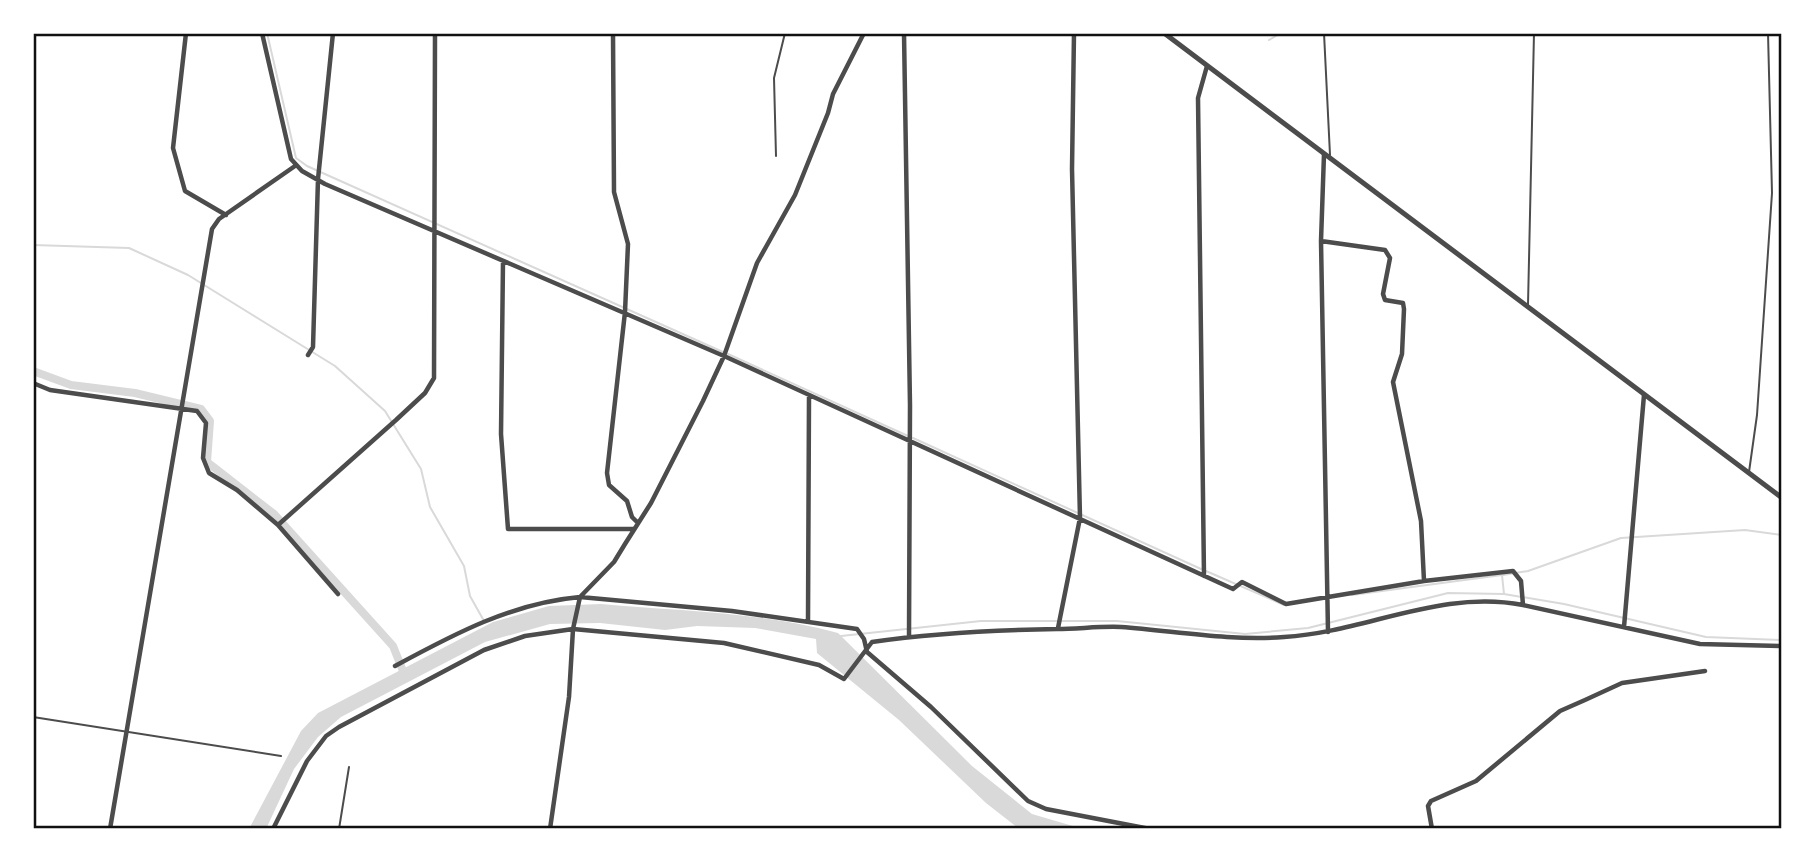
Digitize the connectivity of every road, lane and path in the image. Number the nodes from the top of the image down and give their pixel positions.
1 (186, 33) edge
2 (262, 33) edge
3 (333, 33) edge
4 (435, 33) edge
5 (613, 33) edge
6 (785, 33) edge
7 (864, 33) edge
8 (905, 33) edge
9 (1074, 33) edge
10 (1164, 33) edge
11 (1324, 33) edge
12 (1534, 33) edge
13 (1768, 33) edge
14 (1207, 65) junction
15 (1324, 154) junction
16 (776, 156) dead end
17 (1331, 159) junction
18 (295, 166) junction
19 (317, 179) junction
20 (226, 215) junction
21 (433, 229) junction
22 (1321, 241) junction
23 (503, 261) junction
24 (1528, 309) junction
25 (625, 312) junction
26 (308, 355) dead end
27 (724, 356) junction
28 (33, 383) edge
29 (1644, 394) junction
30 (809, 395) junction
31 (180, 408) junction
32 (910, 442) junction
33 (1749, 473) junction
34 (1782, 498) edge
35 (1080, 518) junction
36 (638, 523) junction
37 (278, 525) junction
38 (634, 529) junction
39 (1204, 576) junction
40 (1424, 581) junction
41 (338, 594) dead end
42 (1328, 595) junction
43 (580, 597) junction
44 (1523, 605) junction
45 (808, 620) junction
46 (1625, 622) junction
47 (1059, 627) junction
48 (573, 629) junction
49 (909, 632) junction
50 (1328, 632) junction
51 (1782, 646) edge
52 (867, 652) junction
53 (395, 666) dead end
54 (1704, 671) dead end
55 (33, 717) edge
56 (126, 733) junction
57 (281, 755) dead end
58 (349, 767) dead end
59 (110, 829) edge
60 (273, 829) edge
61 (339, 829) edge
62 (550, 829) edge
63 (1150, 829) edge
64 (1432, 829) edge

1 - 20 street
2 - 18 street
3 - 19 street
4 - 21 street
5 - 25 street
6 - 16 lane
7 - 27 street
8 - 32 street
9 - 35 street
10 - 14 street
11 - 17 lane
12 - 24 lane
13 - 33 lane
14 - 15 street
14 - 39 street
15 - 17 street
15 - 22 street
17 - 24 street
18 - 19 street
18 - 20 street
19 - 21 street
19 - 26 street
20 - 31 street
21 - 23 street
21 - 37 street
22 - 40 street
22 - 42 street
23 - 25 street
23 - 38 street
24 - 29 street
25 - 27 street
25 - 36 street
27 - 30 street
27 - 36 street
28 - 31 street
29 - 33 street
29 - 46 street
30 - 32 street
30 - 45 street
31 - 37 street
31 - 56 street
32 - 35 street
32 - 49 street
33 - 34 street
35 - 39 street
35 - 47 street
36 - 38 street
37 - 41 street
38 - 43 street
39 - 42 street
40 - 42 street
40 - 44 street
42 - 50 street
43 - 45 street
43 - 48 street
43 - 53 street
44 - 46 street
44 - 50 street
45 - 52 street
46 - 51 street
47 - 49 street
47 - 50 street
48 - 52 street
48 - 60 street
48 - 62 street
49 - 52 street
52 - 63 street
54 - 64 street
55 - 56 lane
56 - 57 lane
56 - 59 street
58 - 61 lane

